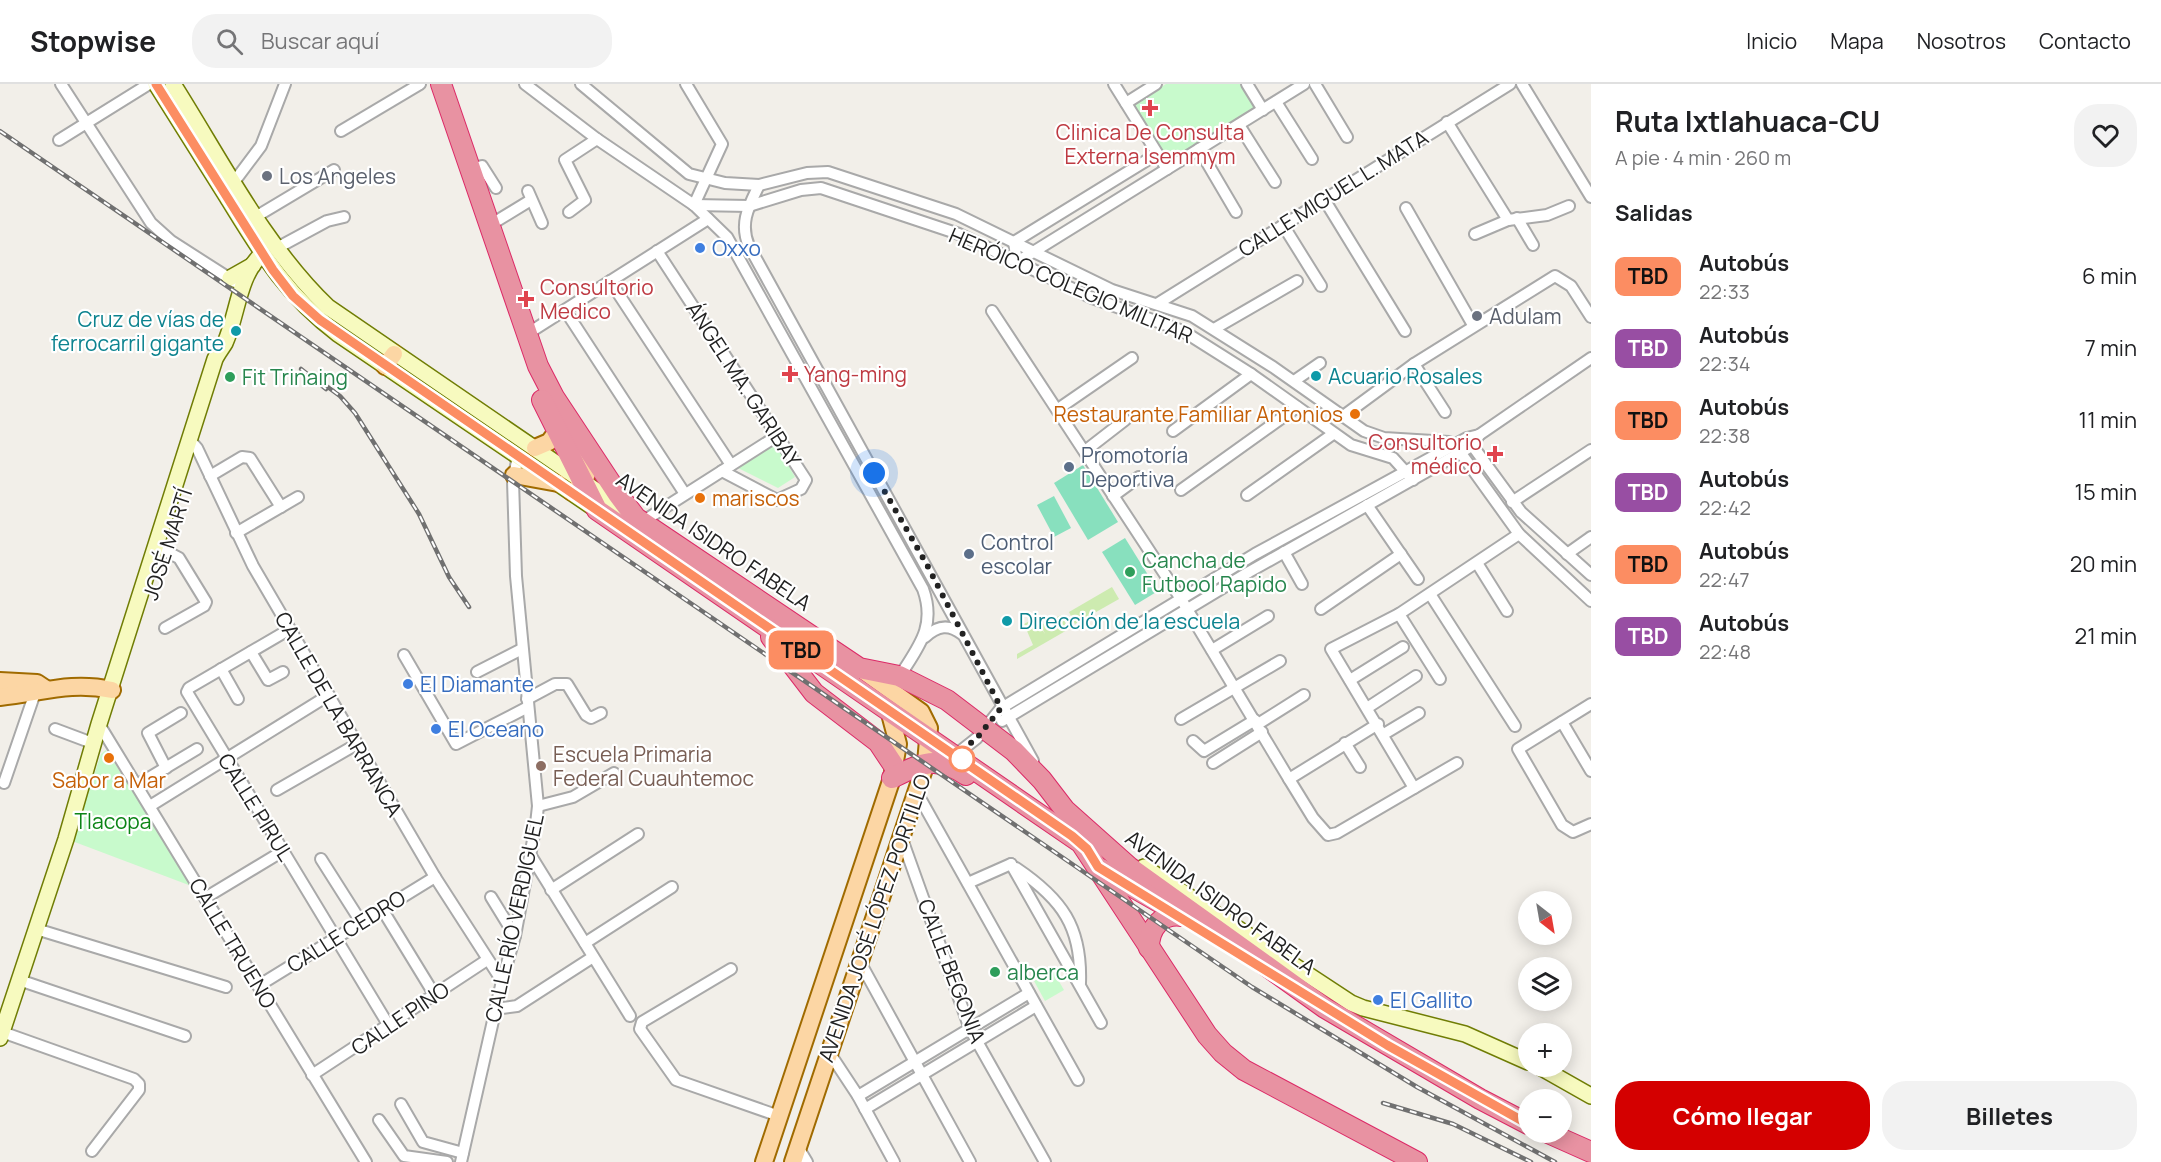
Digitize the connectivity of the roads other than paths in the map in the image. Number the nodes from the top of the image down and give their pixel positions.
1 (61, 84) edge
2 (149, 84) edge
3 (156, 84) edge
4 (173, 84) edge
5 (285, 84) edge
6 (420, 84) edge
7 (429, 84) edge
8 (441, 84) edge
9 (525, 84) edge
10 (581, 84) edge
11 (686, 84) edge
12 (1114, 84) edge
13 (1156, 84) edge
14 (1247, 84) edge
15 (1304, 84) edge
16 (1315, 84) edge
17 (1510, 84) edge
18 (1522, 84) edge
19 (1276, 102) junction
20 (1126, 104) junction
21 (1263, 110) junction
22 (1447, 122) junction
23 (86, 124) junction
24 (1239, 125) junction
25 (340, 131) dead end
26 (1347, 137) dead end
27 (597, 139) junction
28 (59, 140) dead end
29 (1199, 149) junction
30 (1157, 154) junction
31 (1312, 159) dead end
32 (470, 169) junction
33 (1167, 169) junction
34 (334, 170) dead end
35 (705, 179) junction
36 (234, 182) junction
37 (1275, 182) dead end
38 (759, 185) junction
39 (496, 188) dead end
40 (1591, 197) edge
41 (1324, 199) junction
42 (694, 205) junction
43 (749, 206) junction
44 (1569, 206) dead end
45 (1406, 208) dead end
46 (568, 212) dead end
47 (1236, 212) dead end
48 (257, 216) junction
49 (344, 217) dead end
50 (708, 219) junction
51 (1512, 219) junction
52 (542, 223) dead end
53 (490, 225) junction
54 (1283, 225) junction
55 (1475, 234) dead end
56 (1014, 242) junction
57 (1533, 245) dead end
58 (278, 248) junction
59 (657, 251) junction
60 (1033, 251) junction
61 (257, 259) junction
62 (1017, 262) junction
63 (230, 278) junction
64 (610, 281) junction
65 (1297, 281) dead end
66 (1321, 286) dead end
67 (243, 287) junction
68 (774, 291) junction
69 (761, 298) junction
70 (1157, 304) junction
71 (566, 310) junction
72 (992, 311) dead end
73 (1591, 316) edge
74 (1473, 325) junction
75 (1214, 329) junction
76 (1405, 332) dead end
77 (527, 334) junction
78 (1132, 358) dead end
79 (1591, 358) edge
80 (389, 360) junction
81 (1320, 363) dead end
82 (1414, 364) junction
83 (1251, 374) junction
84 (1294, 381) junction
85 (1297, 407) junction
86 (1058, 409) junction
87 (1445, 412) dead end
88 (1342, 417) junction
89 (1125, 420) dead end
90 (558, 430) junction
91 (1173, 431) dead end
92 (851, 433) junction
93 (1333, 434) junction
94 (777, 436) junction
95 (840, 439) junction
96 (1469, 442) junction
97 (194, 444) junction
98 (585, 446) junction
99 (535, 448) junction
100 (1458, 449) junction
101 (1591, 450) edge
102 (1085, 451) junction
103 (518, 456) junction
104 (726, 468) junction
105 (514, 475) junction
106 (1410, 475) junction
107 (210, 476) junction
108 (1139, 477) dead end
109 (572, 486) junction
110 (1180, 490) dead end
111 (685, 494) junction
112 (1247, 495) dead end
113 (1113, 496) junction
114 (298, 497) dead end
115 (1512, 502) junction
116 (1367, 505) junction
117 (281, 507) junction
118 (1333, 517) junction
119 (639, 520) junction
120 (236, 533) junction
121 (1520, 534) junction
122 (1591, 537) edge
123 (162, 549) junction
124 (1284, 552) junction
125 (1401, 554) junction
126 (1566, 554) junction
127 (1477, 563) junction
128 (1591, 575) edge
129 (1418, 579) dead end
130 (1302, 584) dead end
131 (1430, 594) junction
132 (1591, 601) edge
133 (1184, 604) junction
134 (1321, 609) dead end
135 (1507, 610) dead end
136 (1399, 614) junction
137 (1268, 616) dead end
138 (761, 623) junction
139 (165, 628) dead end
140 (290, 628) junction
141 (963, 634) junction
142 (925, 637) junction
143 (1403, 647) dead end
144 (522, 649) junction
145 (1212, 650) junction
146 (251, 652) junction
147 (404, 655) dead end
148 (1280, 661) dead end
149 (221, 669) junction
150 (283, 672) dead end
151 (477, 672) dead end
152 (1416, 676) dead end
153 (1440, 679) dead end
154 (1350, 680) junction
155 (0, 681) edge
156 (896, 683) junction
157 (1235, 687) junction
158 (39, 688) junction
159 (112, 690) junction
160 (1031, 690) junction
161 (329, 695) junction
162 (1304, 695) dead end
163 (0, 697) edge
164 (238, 699) dead end
165 (1038, 701) junction
166 (528, 703) junction
167 (1591, 704) edge
168 (1001, 708) junction
169 (1367, 708) junction
170 (889, 710) junction
171 (1419, 712) dead end
172 (181, 713) dead end
173 (601, 713) dead end
174 (1007, 718) junction
175 (1181, 719) dead end
176 (1562, 722) junction
177 (1378, 724) junction
178 (1258, 725) junction
179 (1515, 726) dead end
180 (986, 728) junction
181 (55, 729) dead end
182 (1384, 734) junction
183 (99, 735) junction
184 (930, 737) junction
185 (1193, 741) dead end
186 (1345, 743) junction
187 (357, 744) junction
188 (197, 749) dead end
189 (226, 759) junction
190 (1213, 763) dead end
191 (1457, 763) dead end
192 (1360, 767) dead end
193 (166, 768) junction
194 (932, 770) junction
195 (1591, 771) edge
196 (893, 772) junction
197 (614, 773) dead end
198 (1042, 780) junction
199 (4, 783) dead end
200 (1292, 784) junction
201 (137, 785) junction
202 (1414, 788) junction
203 (277, 790) dead end
204 (150, 806) junction
205 (538, 806) junction
206 (1591, 824) edge
207 (1088, 829) junction
208 (638, 834) dead end
209 (902, 839) junction
210 (283, 851) junction
211 (531, 855) junction
212 (321, 859) dead end
213 (1011, 864) junction
214 (1098, 867) junction
215 (435, 877) junction
216 (968, 883) junction
217 (672, 887) dead end
218 (551, 890) junction
219 (490, 897) dead end
220 (206, 898) junction
221 (382, 909) junction
222 (1182, 916) junction
223 (361, 922) junction
224 (36, 929) junction
225 (515, 936) junction
226 (337, 938) junction
227 (585, 943) junction
228 (1149, 948) junction
229 (593, 957) junction
230 (487, 960) junction
231 (860, 962) junction
232 (731, 969) dead end
233 (19, 980) junction
234 (501, 981) junction
235 (1286, 981) junction
236 (258, 986) junction
237 (1080, 986) junction
238 (226, 987) dead end
239 (1029, 993) junction
240 (434, 994) junction
241 (1036, 1005) junction
242 (495, 1009) junction
243 (630, 1016) dead end
244 (3, 1023) edge
245 (1101, 1023) dead end
246 (389, 1026) junction
247 (970, 1029) junction
248 (186, 1036) dead end
249 (977, 1041) junction
250 (804, 1044) junction
251 (829, 1052) junction
252 (1518, 1058) edge
253 (914, 1062) junction
254 (312, 1075) junction
255 (921, 1075) junction
256 (1558, 1077) edge
257 (1078, 1080) dead end
258 (858, 1096) junction
259 (1591, 1096) edge
260 (401, 1104) dead end
261 (865, 1109) junction
262 (779, 1116) junction
263 (1518, 1118) edge
264 (379, 1119) dead end
265 (1571, 1143) edge
266 (1388, 1146) junction
267 (92, 1151) dead end
268 (1591, 1152) edge
269 (796, 1155) edge
270 (462, 1157) edge
271 (366, 1162) edge
272 (447, 1162) edge
273 (764, 1162) edge
274 (807, 1162) edge
275 (894, 1162) edge
276 (970, 1162) edge
277 (1044, 1162) edge
278 (1404, 1162) edge
279 (1417, 1162) edge

1 - 23 street
2 - 23 street
3 - 61 main road, AVENIDA ISIDRO FABELA
4 - 36 main road, AVENIDA ISIDRO FABELA
5 - 36 street
6 - 25 street
7 - 90 highway
8 - 32 highway
9 - 27 street
10 - 35 street
11 - 35 street
12 - 20 street
13 - 20 street
14 - 21 street
15 - 19 street
16 - 26 street
17 - 22 street, CALLE MIGUEL L. MATA
18 - 40 street
19 - 21 street
19 - 31 street
20 - 30 street
21 - 24 street
22 - 41 street, CALLE MIGUEL L. MATA
22 - 51 street
23 - 28 street
23 - 63 street
24 - 29 street
24 - 37 street
27 - 42 street
27 - 46 street
29 - 33 street
29 - 47 street
30 - 33 street
30 - 56 street
32 - 39 street
32 - 53 highway
33 - 60 street
34 - 48 street
35 - 38 street
35 - 42 street
36 - 48 main road, AVENIDA ISIDRO FABELA
38 - 43 street
38 - 56 street, HERÓICO COLEGIO MILITAR
41 - 54 street, CALLE MIGUEL L. MATA
41 - 76 street
42 - 43 street, HERÓICO COLEGIO MILITAR
42 - 50 street
43 - 62 street, HERÓICO COLEGIO MILITAR
43 - 68 street
44 - 51 street
45 - 74 street
48 - 58 main road, AVENIDA ISIDRO FABELA
49 - 58 street
50 - 59 street
50 - 69 street
51 - 55 street
51 - 57 street
52 - 53 street
53 - 77 highway
54 - 66 street
54 - 70 street, CALLE MIGUEL L. MATA
56 - 60 street, HERÓICO COLEGIO MILITAR
56 - 62 street
58 - 80 main road, AVENIDA ISIDRO FABELA
59 - 64 street
59 - 94 street, ÁNGEL MA. GARIBAY
60 - 62 street
60 - 70 street, HERÓICO COLEGIO MILITAR
61 - 63 main road
61 - 67 main road, JOSÉ MARTÍ
61 - 80 main road, AVENIDA ISIDRO FABELA
62 - 83 street, HERÓICO COLEGIO MILITAR
63 - 67 street
64 - 71 street
64 - 104 street
65 - 75 street
67 - 97 main road, JOSÉ MARTÍ
68 - 69 street
68 - 92 street
69 - 95 street
70 - 75 street, HERÓICO COLEGIO MILITAR
71 - 77 street
71 - 111 street
72 - 86 street
73 - 74 street
74 - 82 street
75 - 84 street, HERÓICO COLEGIO MILITAR
77 - 98 highway
78 - 86 street
79 - 96 street
80 - 99 main road, AVENIDA ISIDRO FABELA
80 - 103 main road, AVENIDA ISIDRO FABELA
81 - 84 street
82 - 87 street
82 - 88 street
83 - 85 street, HERÓICO COLEGIO MILITAR
83 - 91 street
84 - 88 street, HERÓICO COLEGIO MILITAR
85 - 93 street, HERÓICO COLEGIO MILITAR
85 - 110 street
86 - 102 street
88 - 100 street, HERÓICO COLEGIO MILITAR
89 - 102 street
90 - 99 main road
90 - 109 highway
92 - 95 street
92 - 141 street
93 - 106 street, HERÓICO COLEGIO MILITAR
93 - 112 street
94 - 104 street
94 - 104 street, ÁNGEL MA. GARIBAY
95 - 142 street
96 - 100 street
96 - 115 street
97 - 107 street, CALLE DE LA BARRANCA
97 - 123 main road, JOSÉ MARTÍ
98 - 109 main road
98 - 119 highway
99 - 109 main road, AVENIDA ISIDRO FABELA
100 - 106 street
100 - 121 street
101 - 115 street
102 - 113 street
103 - 105 street, CALLE RÍO VERDIGUEL
103 - 109 main road, AVENIDA ISIDRO FABELA
104 - 111 street
105 - 109 main road
105 - 144 street, CALLE RÍO VERDIGUEL
106 - 116 street
106 - 118 street
107 - 117 street
107 - 120 street, CALLE DE LA BARRANCA
108 - 113 street
109 - 119 main road, AVENIDA ISIDRO FABELA
109 - 138 highway, AVENIDA ISIDRO FABELA
111 - 119 street
113 - 133 street
114 - 117 street
115 - 126 street
116 - 118 street
116 - 125 street
117 - 120 street
118 - 124 street
118 - 133 street
119 - 156 highway, AVENIDA ISIDRO FABELA
120 - 140 street, CALLE DE LA BARRANCA
121 - 127 street
121 - 132 street
122 - 126 street
123 - 139 street
123 - 159 main road, JOSÉ MARTÍ
123 - 183 main road, JOSÉ MARTÍ
124 - 130 street
124 - 133 street
125 - 129 street
125 - 134 street
126 - 128 street
127 - 131 street
127 - 135 street
131 - 136 street
131 - 179 street
133 - 145 street
133 - 160 street
133 - 165 street
136 - 153 street
136 - 154 street
137 - 145 street
138 - 170 highway, AVENIDA ISIDRO FABELA
138 - 196 highway
140 - 146 street, CALLE PIRUL
140 - 161 street, CALLE DE LA BARRANCA
141 - 142 street
141 - 168 street
142 - 156 street
143 - 154 street
144 - 151 street
144 - 166 street, CALLE RÍO VERDIGUEL
145 - 157 street
146 - 149 street, CALLE PIRUL
146 - 150 street
147 - 166 street
148 - 157 street
149 - 164 street
149 - 189 street, CALLE PIRUL
152 - 169 street
154 - 169 street
155 - 158 main road
156 - 170 street
156 - 180 highway, AVENIDA ISIDRO FABELA
156 - 184 main road
157 - 175 street
157 - 178 street
158 - 159 main road
158 - 163 main road
158 - 199 street
159 - 183 main road, JOSÉ MARTÍ
160 - 165 street
160 - 168 street
161 - 187 street, CALLE DE LA BARRANCA
161 - 189 street
162 - 178 street
165 - 174 street
166 - 173 street
166 - 205 street, CALLE RÍO VERDIGUEL
167 - 176 street
168 - 174 street
168 - 180 street
169 - 177 street
170 - 184 highway, AVENIDA ISIDRO FABELA
170 - 196 main road, AVENIDA JOSÉ LÓPEZ PORTILLO
171 - 182 street
172 - 193 street
174 - 180 street
174 - 198 street
176 - 195 street
176 - 206 street
177 - 182 street
177 - 186 street
178 - 185 street
178 - 190 street
178 - 200 street
180 - 194 street
180 - 198 highway, AVENIDA ISIDRO FABELA
181 - 183 street
182 - 202 street
183 - 201 street, CALLE TRUENO
183 - 224 main road, JOSÉ MARTÍ
184 - 194 highway, AVENIDA ISIDRO FABELA
184 - 194 main road, AVENIDA JOSÉ LÓPEZ PORTILLO
186 - 192 street
186 - 200 street
187 - 203 street
187 - 215 street, CALLE DE LA BARRANCA
188 - 193 street
189 - 204 street
189 - 210 street, CALLE PIRUL
191 - 202 street
193 - 201 street
194 - 196 highway
194 - 209 main road, AVENIDA JOSÉ LÓPEZ PORTILLO
194 - 214 highway, AVENIDA ISIDRO FABELA
194 - 216 street
196 - 250 main road, AVENIDA JOSÉ LÓPEZ PORTILLO
197 - 205 street
198 - 207 highway, AVENIDA ISIDRO FABELA
200 - 202 street
201 - 204 street, CALLE TRUENO
204 - 220 street, CALLE TRUENO
205 - 211 street, CALLE RÍO VERDIGUEL
207 - 235 highway, AVENIDA ISIDRO FABELA
207 - 252 main road
208 - 218 street
209 - 231 main road, AVENIDA JOSÉ LÓPEZ PORTILLO
209 - 247 street, CALLE BEGONIA
210 - 220 street
210 - 226 street, CALLE PIRUL
211 - 218 street
211 - 225 street, CALLE RÍO VERDIGUEL
212 - 223 street
213 - 216 street
213 - 237 street
213 - 237 street
214 - 222 highway, AVENIDA ISIDRO FABELA
214 - 228 highway, AVENIDA ISIDRO FABELA
215 - 221 street, CALLE CEDRO
215 - 230 street, CALLE DE LA BARRANCA
216 - 239 street
217 - 227 street
218 - 227 street
219 - 225 street
220 - 236 street, CALLE TRUENO
221 - 223 street, CALLE CEDRO
221 - 240 street
222 - 228 highway
222 - 235 highway, AVENIDA ISIDRO FABELA
223 - 226 street, CALLE CEDRO
224 - 233 main road, JOSÉ MARTÍ
224 - 238 street
225 - 234 street, CALLE RÍO VERDIGUEL
226 - 236 street, CALLE CEDRO
226 - 246 street, CALLE PIRUL
227 - 229 street
228 - 266 highway, AVENIDA ISIDRO FABELA
229 - 242 street
229 - 243 street
230 - 234 street, CALLE DE LA BARRANCA
230 - 240 street, CALLE PINO
231 - 251 main road, AVENIDA JOSÉ LÓPEZ PORTILLO
231 - 253 street
232 - 262 street
233 - 244 main road, JOSÉ MARTÍ
233 - 248 street
234 - 242 street, CALLE RÍO VERDIGUEL
235 - 263 highway, AVENIDA ISIDRO FABELA
236 - 254 street, CALLE TRUENO
237 - 245 street
239 - 241 street
239 - 247 street
240 - 246 street, CALLE PINO
241 - 249 street
241 - 257 street
242 - 270 street, CALLE RÍO VERDIGUEL
244 - 267 street
246 - 254 street, CALLE PINO
247 - 249 street, CALLE BEGONIA
247 - 253 street
249 - 255 street
249 - 277 street, CALLE BEGONIA
250 - 251 main road
250 - 262 main road, AVENIDA JOSÉ LÓPEZ PORTILLO
251 - 258 street
251 - 269 main road, AVENIDA JOSÉ LÓPEZ PORTILLO
253 - 255 street
253 - 258 street
254 - 271 street, CALLE TRUENO
255 - 261 street
255 - 276 street
256 - 259 main road
258 - 261 street
260 - 270 street
261 - 275 street
262 - 273 main road, AVENIDA JOSÉ LÓPEZ PORTILLO
264 - 272 street
265 - 268 highway
266 - 278 main road
266 - 279 highway, AVENIDA ISIDRO FABELA
269 - 274 street

